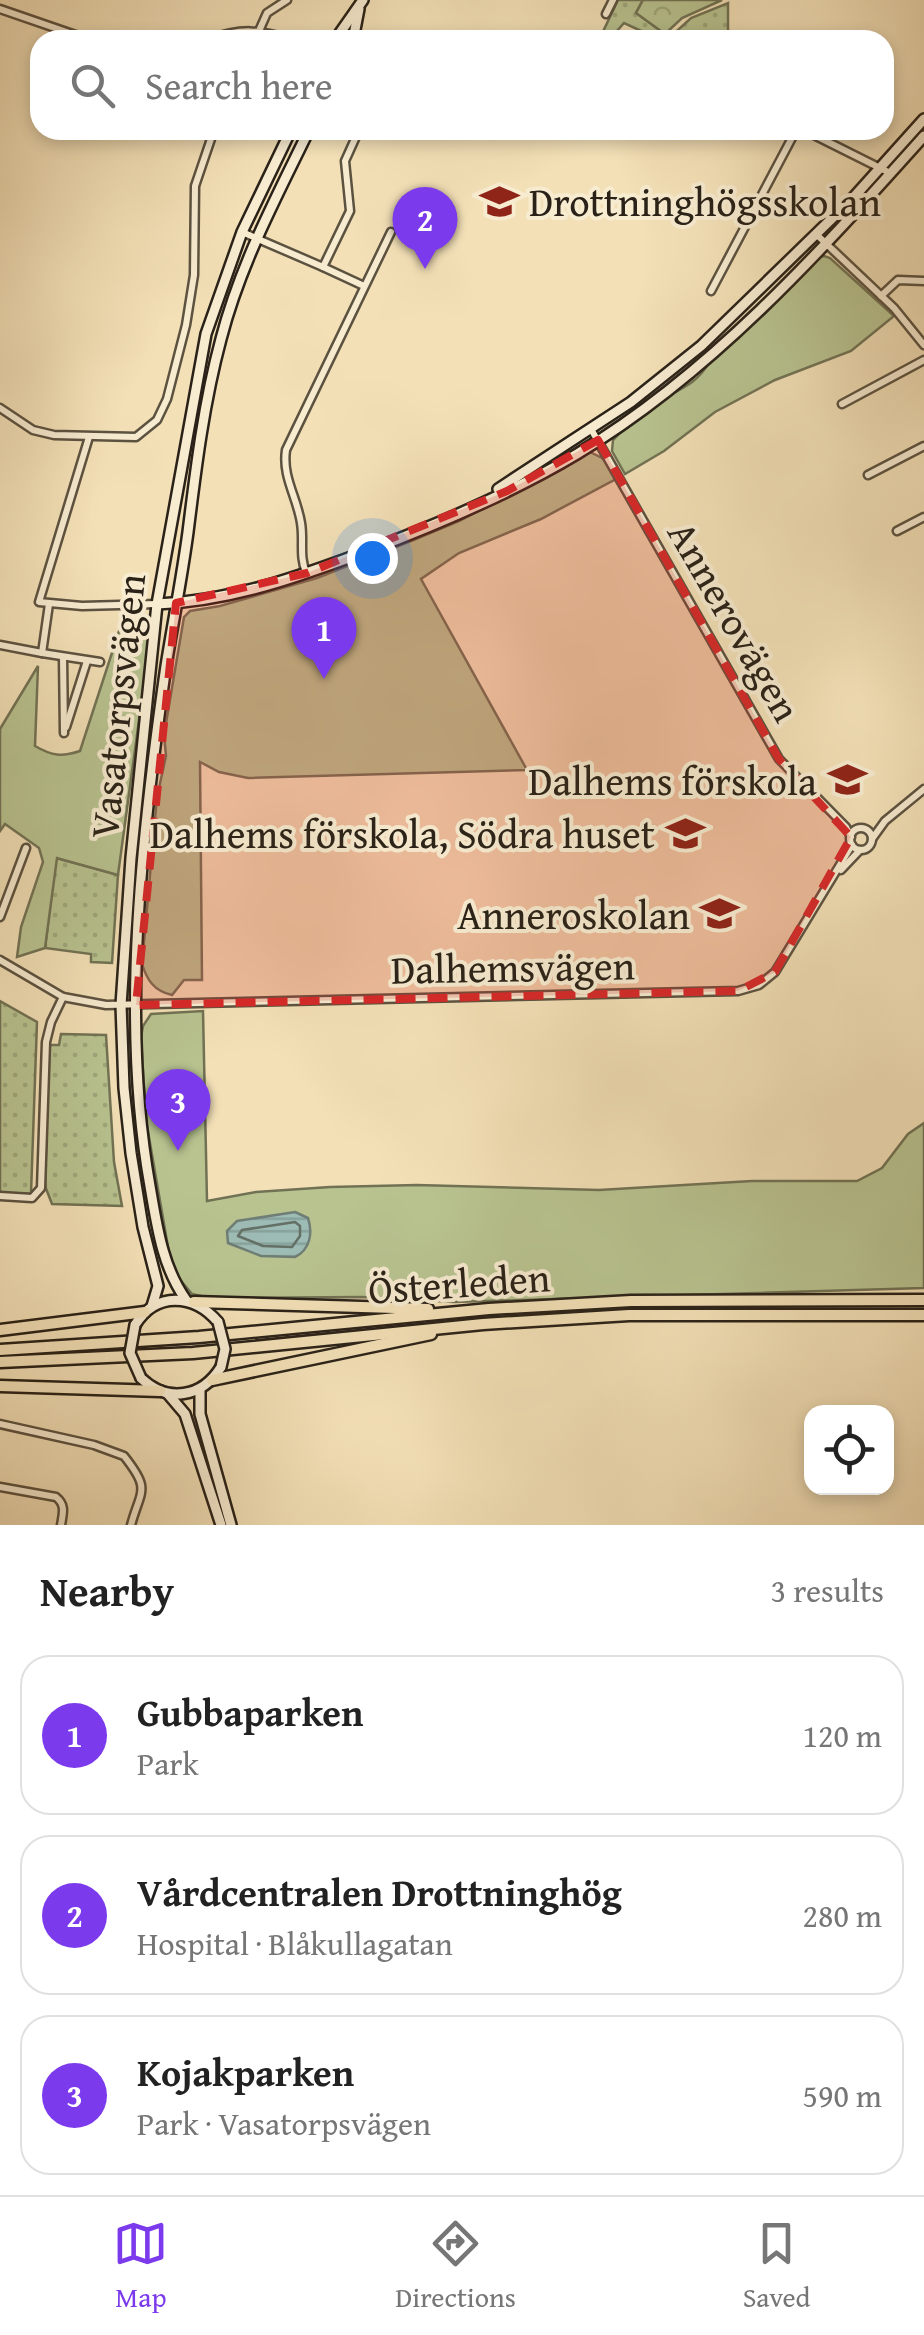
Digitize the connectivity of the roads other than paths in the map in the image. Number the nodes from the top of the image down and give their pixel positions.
1 (287, 0) edge
2 (613, 0) edge
3 (361, 3) edge
4 (0, 9) edge
5 (606, 14) dead end
6 (61, 30) edge
7 (234, 30) edge
8 (259, 30) joint
9 (342, 30) edge
10 (355, 30) edge
11 (924, 119) edge
12 (924, 136) edge
13 (210, 140) edge
14 (285, 140) edge
15 (303, 140) edge
16 (355, 140) edge
17 (791, 140) edge
18 (824, 140) edge
19 (886, 170) junction
20 (242, 232) junction
21 (391, 232) dead end
22 (816, 234) junction
23 (258, 236) junction
24 (825, 244) junction
25 (322, 266) junction
26 (924, 281) edge
27 (364, 286) junction
28 (711, 290) dead end
29 (881, 296) junction
30 (924, 345) edge
31 (924, 360) edge
32 (842, 404) dead end
33 (0, 409) edge
34 (591, 429) junction
35 (88, 436) junction
36 (598, 440) junction
37 (924, 446) edge
38 (868, 475) dead end
39 (468, 509) junction
40 (924, 517) edge
41 (897, 531) dead end
42 (306, 574) junction
43 (176, 603) junction
44 (50, 604) junction
45 (157, 604) junction
46 (0, 644) edge
47 (42, 654) junction
48 (63, 657) junction
49 (87, 661) junction
50 (100, 662) dead end
51 (924, 789) edge
52 (882, 825) junction
53 (846, 827) junction
54 (857, 829) junction
55 (866, 830) junction
56 (872, 839) junction
57 (852, 841) junction
58 (26, 848) dead end
59 (861, 850) junction
60 (834, 879) junction
61 (0, 917) edge
62 (0, 960) edge
63 (64, 998) junction
64 (122, 1005) junction
65 (136, 1005) junction
66 (0, 1196) edge
67 (924, 1300) edge
68 (190, 1301) junction
69 (148, 1309) junction
70 (489, 1309) junction
71 (924, 1315) edge
72 (483, 1324) junction
73 (0, 1330) edge
74 (0, 1350) edge
75 (0, 1362) edge
76 (212, 1380) junction
77 (0, 1386) edge
78 (200, 1389) junction
79 (165, 1393) junction
80 (0, 1424) edge
81 (0, 1487) edge
82 (61, 1525) edge
83 (132, 1525) edge
84 (221, 1525) edge
85 (231, 1525) edge

1 - 8 street
2 - 5 street
3 - 9 main road
3 - 10 main road
4 - 6 street
7 - 8 street
11 - 19 main road
12 - 19 main road
13 - 35 street
14 - 20 main road, Vasatorpsvägen
15 - 23 main road, Vasatorpsvägen
16 - 25 street
17 - 28 street
18 - 19 street
19 - 22 main road
19 - 24 main road
20 - 23 street
20 - 45 main road, Vasatorpsvägen
21 - 27 street
22 - 24 street
22 - 34 main road
23 - 25 street
23 - 43 main road, Vasatorpsvägen
24 - 29 street
24 - 36 main road
25 - 27 street
26 - 29 street
27 - 42 street
29 - 30 street
31 - 32 street
33 - 35 street
34 - 36 street, Annerovägen
34 - 39 main road
35 - 44 street
36 - 39 main road
36 - 53 street, Annerovägen
37 - 38 street
39 - 42 main road
40 - 41 street
42 - 43 main road
43 - 45 main road
43 - 65 main road, Vasatorpsvägen
44 - 45 street
44 - 47 street
45 - 64 main road, Vasatorpsvägen
46 - 47 street
47 - 48 street
48 - 49 street
48 - 49 street
49 - 50 street
51 - 52 street
52 - 55 street
52 - 56 street
53 - 54 street
53 - 57 street, Annerovägen
54 - 55 street
54 - 57 street
55 - 56 street
56 - 59 street
57 - 59 street
57 - 60 street, Dalhemsvägen
58 - 61 street
59 - 60 street, Dalhemsvägen
60 - 65 street, Dalhemsvägen
62 - 63 street
63 - 64 street, Dalhemsvägen
63 - 66 street
64 - 65 street, Dalhemsvägen
64 - 69 main road, Vasatorpsvägen
65 - 68 main road, Vasatorpsvägen
67 - 70 main road, Österleden
68 - 69 main road
68 - 70 main road
68 - 76 main road, bridge
69 - 73 main road
69 - 79 main road, bridge
70 - 74 main road, Österleden
71 - 72 main road, Österleden
72 - 75 main road, Österleden
72 - 76 main road
76 - 78 main road
77 - 79 main road
78 - 79 main road
78 - 85 main road
79 - 84 main road
80 - 83 street
81 - 82 street

